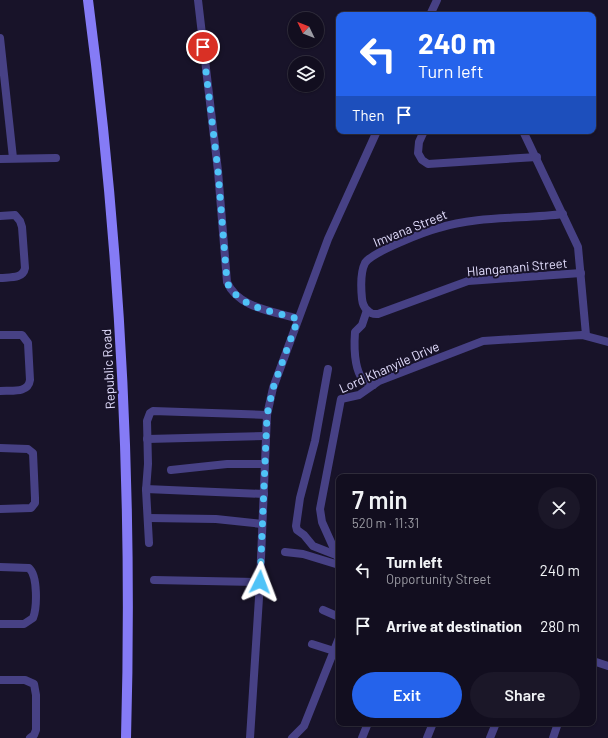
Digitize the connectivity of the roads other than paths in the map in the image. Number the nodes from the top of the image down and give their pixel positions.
1 (88, 0) edge
2 (198, 0) edge
3 (437, 0) edge
4 (431, 12) edge
5 (0, 38) edge
6 (4, 102) edge
7 (376, 134) edge
8 (423, 134) edge
9 (525, 134) edge
10 (537, 157) junction
11 (13, 158) junction
12 (56, 158) dead end
13 (0, 160) edge
14 (563, 214) junction
15 (0, 216) edge
16 (581, 273) junction
17 (0, 278) edge
18 (366, 310) junction
19 (298, 319) junction
20 (0, 335) edge
21 (586, 335) junction
22 (608, 342) edge
23 (328, 369) dead end
24 (373, 385) junction
25 (0, 391) edge
26 (267, 415) junction
27 (266, 436) junction
28 (147, 439) junction
29 (0, 448) edge
30 (264, 464) junction
31 (171, 470) dead end
32 (146, 489) junction
33 (264, 494) junction
34 (0, 509) edge
35 (149, 518) junction
36 (262, 524) junction
37 (149, 543) dead end
38 (285, 552) dead end
39 (336, 554) edge
40 (336, 557) edge
41 (336, 564) edge
42 (0, 567) edge
43 (154, 580) dead end
44 (260, 582) junction
45 (323, 610) dead end
46 (336, 616) edge
47 (0, 624) edge
48 (312, 644) dead end
49 (336, 646) edge
50 (334, 651) junction
51 (596, 662) edge
52 (608, 666) edge
53 (0, 680) edge
54 (367, 726) edge
55 (432, 726) edge
56 (495, 726) edge
57 (557, 726) edge
58 (30, 738) edge
59 (126, 738) edge
60 (250, 738) edge
61 (292, 738) edge
62 (362, 738) edge
63 (427, 738) edge
64 (490, 738) edge
65 (552, 738) edge

1 - 59 street, Republic Road
2 - 19 street
3 - 4 street
5 - 6 street
6 - 11 street
7 - 19 street
8 - 10 street
9 - 10 street
10 - 14 street
11 - 12 street
11 - 13 street
14 - 16 street
14 - 18 street, Imvana Street
15 - 17 street
16 - 18 street, Hlanganani Street
16 - 21 street
18 - 24 street
19 - 26 street
20 - 25 street
21 - 22 street, Lord Khanyile Drive
21 - 24 street, Lord Khanyile Drive
23 - 40 street
24 - 39 street, Lord Khanyile Drive
26 - 27 street
26 - 28 street
27 - 28 street
27 - 30 street
28 - 32 street
29 - 34 street
30 - 31 street
30 - 33 street
32 - 33 street
32 - 35 street
33 - 36 street
35 - 36 street
35 - 37 street
36 - 44 street
38 - 41 street
42 - 47 street
43 - 44 street
44 - 60 street
45 - 46 street
48 - 50 street
49 - 50 street
50 - 61 street
51 - 52 street
53 - 58 street
54 - 62 street
55 - 63 street
56 - 64 street
57 - 65 street

